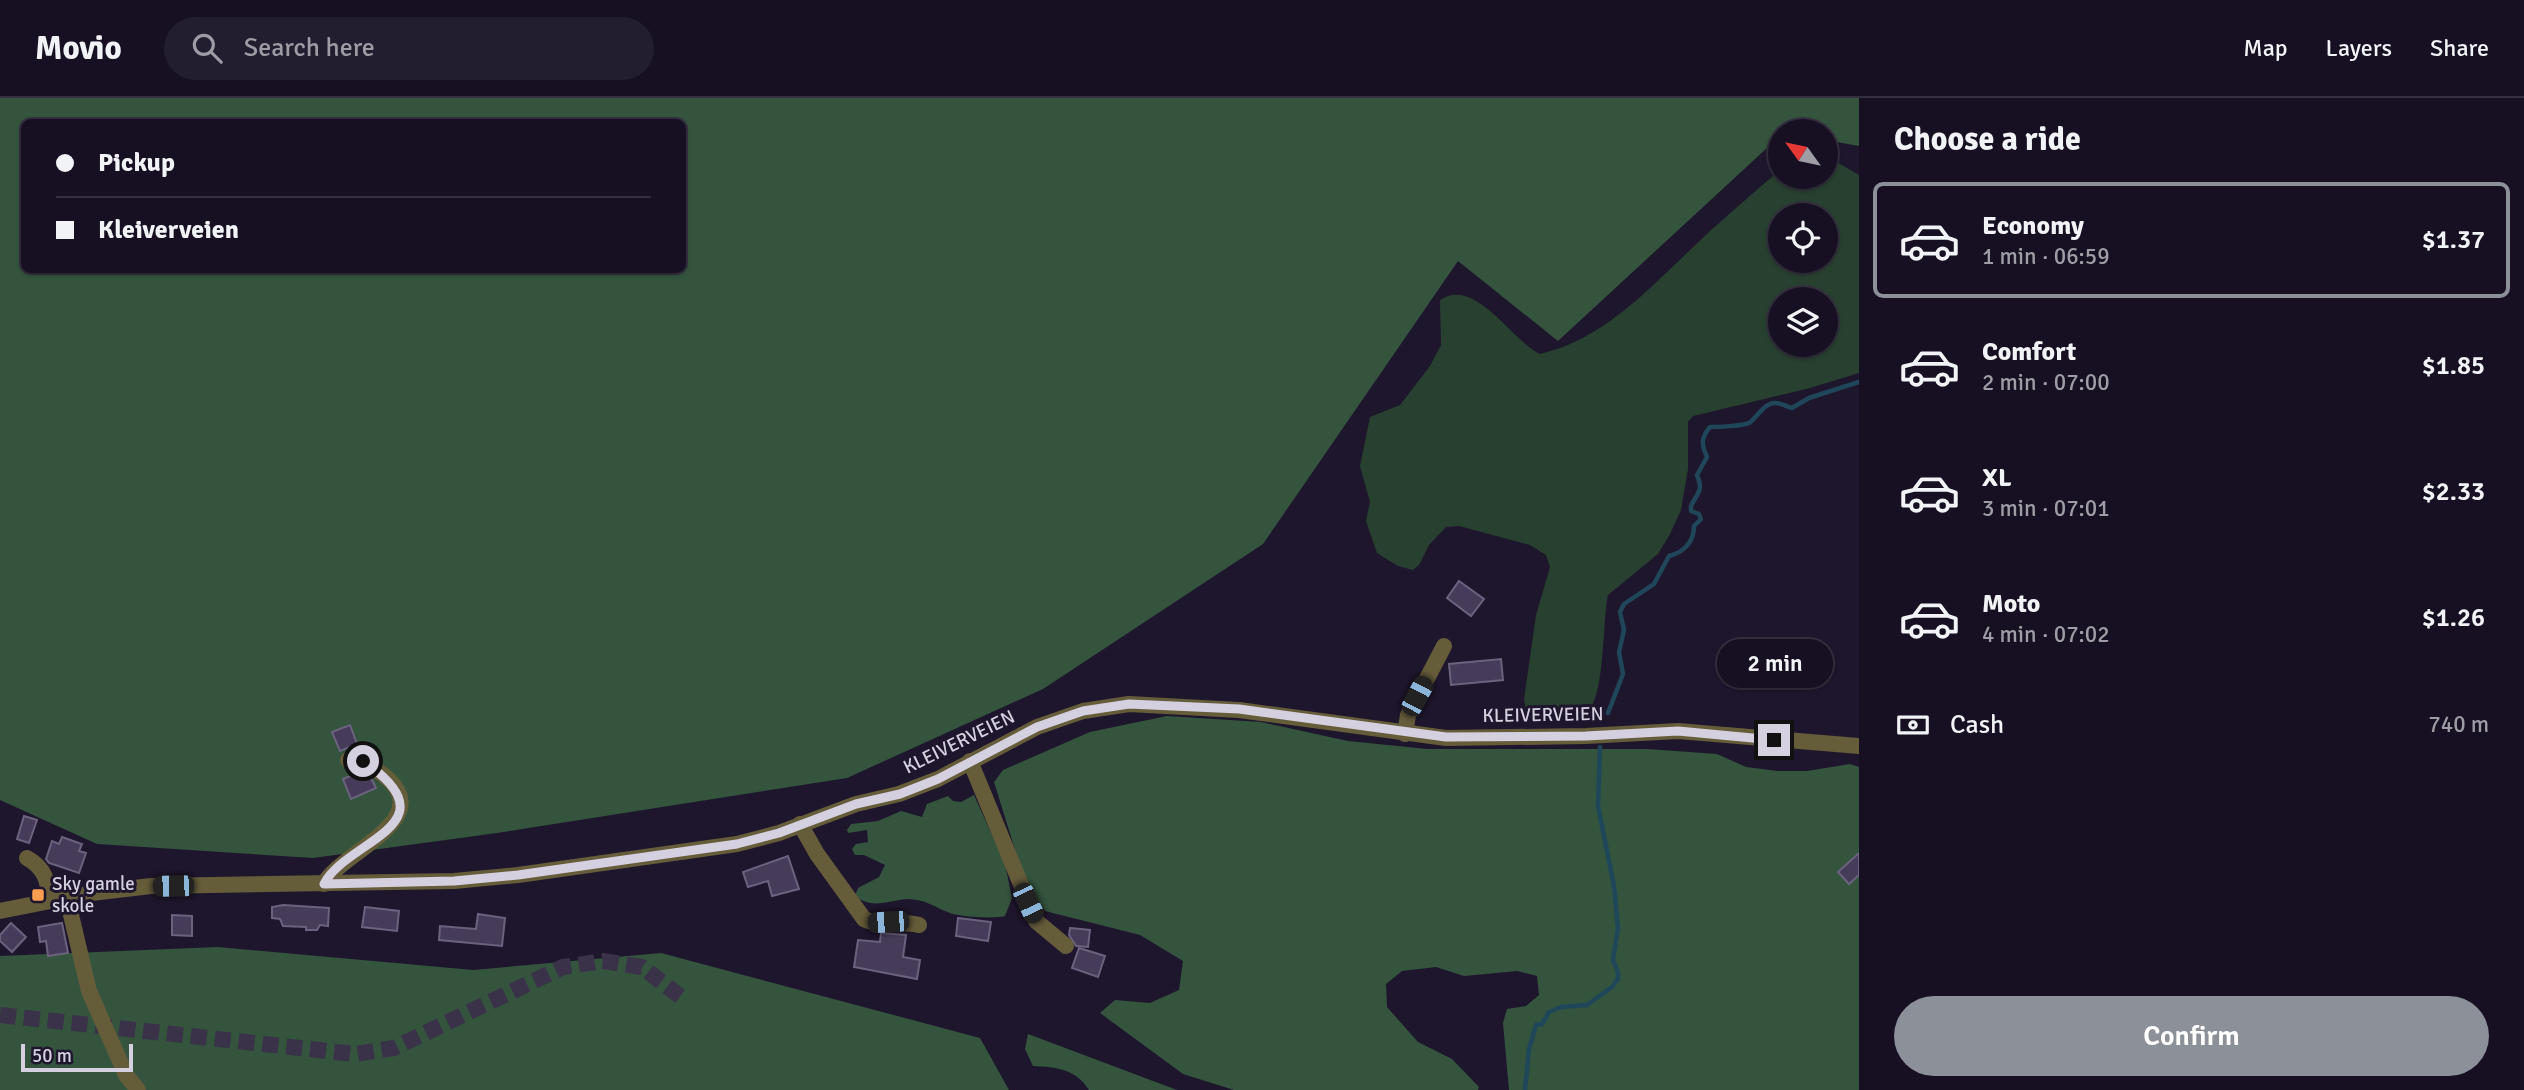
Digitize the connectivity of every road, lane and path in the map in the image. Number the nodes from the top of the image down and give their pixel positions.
1 (1444, 646) dead end
2 (1405, 733) junction
3 (1859, 746) edge
4 (348, 760) dead end
5 (970, 761) junction
6 (800, 824) junction
7 (27, 858) dead end
8 (324, 884) junction
9 (58, 900) junction
10 (0, 911) edge
11 (919, 925) dead end
12 (1066, 946) dead end
13 (138, 1090) edge

1 - 2 street
2 - 3 street, KLEIVERVEIEN
2 - 5 street, KLEIVERVEIEN
4 - 8 street
5 - 6 street, KLEIVERVEIEN
5 - 12 street
6 - 8 street, KLEIVERVEIEN
6 - 11 street
7 - 9 street
8 - 9 street, KLEIVERVEIEN
9 - 10 street, KLEIVERVEIEN
9 - 13 street

